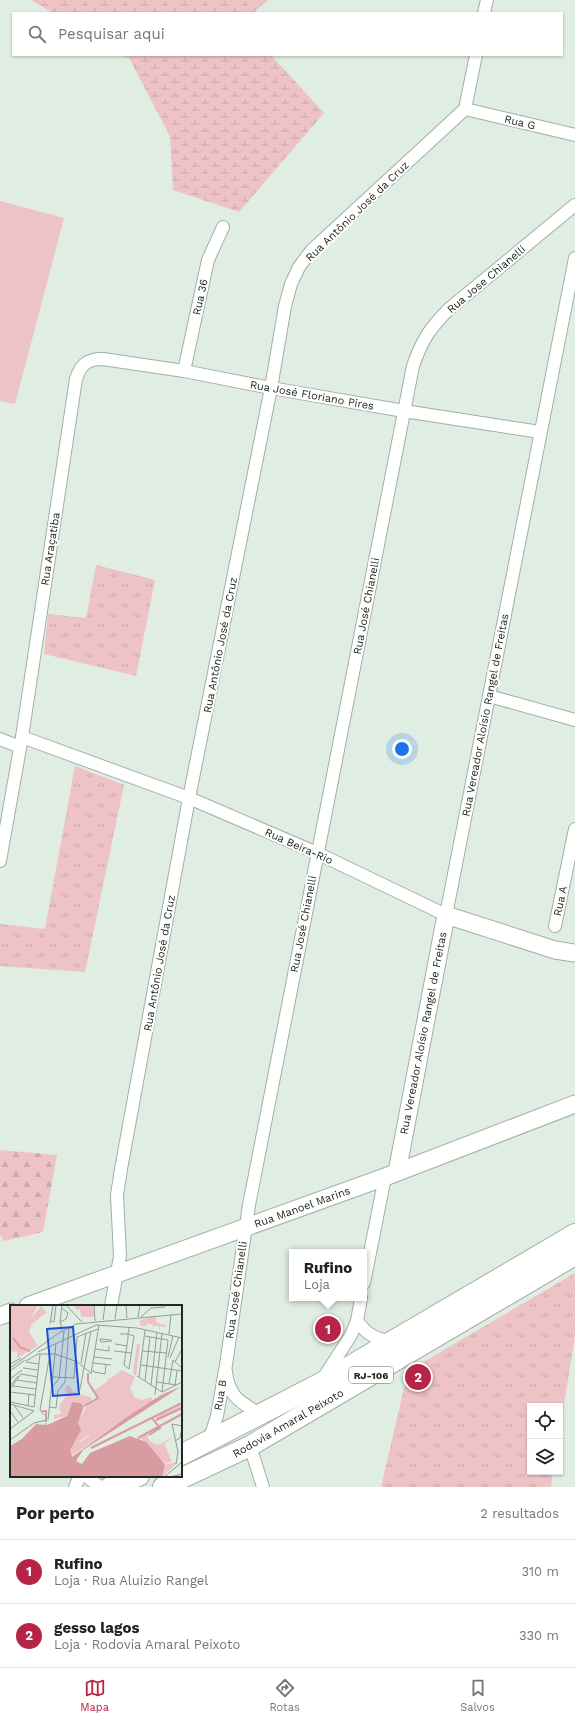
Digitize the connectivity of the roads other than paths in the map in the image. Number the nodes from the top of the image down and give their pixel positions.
1 (487, 0) edge
2 (484, 12) edge
3 (476, 56) edge
4 (465, 109) junction
5 (575, 135) edge
6 (575, 205) edge
7 (223, 227) dead end
8 (575, 258) edge
9 (84, 362) joint
10 (413, 366) joint
11 (184, 371) junction
12 (271, 388) junction
13 (404, 411) junction
14 (540, 432) junction
15 (489, 696) junction
16 (575, 720) edge
17 (0, 739) edge
18 (21, 742) junction
19 (189, 798) junction
20 (575, 829) edge
21 (317, 853) junction
22 (0, 861) edge
23 (446, 915) junction
24 (555, 926) dead end
25 (575, 954) edge
26 (575, 1104) edge
27 (391, 1174) junction
28 (245, 1227) junction
29 (575, 1234) edge
30 (575, 1255) edge
31 (367, 1271) edge
32 (117, 1275) junction
33 (360, 1301) edge
34 (31, 1305) edge
35 (111, 1305) edge
36 (10, 1312) edge
37 (0, 1316) edge
38 (357, 1321) junction
39 (392, 1342) junction
40 (226, 1365) junction
41 (321, 1383) junction
42 (261, 1415) junction
43 (209, 1441) junction
44 (250, 1446) junction
45 (182, 1454) edge
46 (80, 1477) edge
47 (87, 1477) edge
48 (136, 1477) edge
49 (75, 1487) edge
50 (100, 1487) edge
51 (110, 1487) edge
52 (163, 1487) edge
53 (263, 1487) edge

1 - 2 street
3 - 4 street
4 - 5 street, Rua G
4 - 12 street, Rua Antônio José da Cruz
6 - 10 street, Rua Jose Chianelli
7 - 11 street, Rua 36
8 - 14 street, Rua Vereador Aloísio Rangel de Freitas
9 - 11 street, Rua José Floriano Pires
9 - 18 street, Rua Araçatiba
10 - 13 street, Rua José Chianelli
11 - 12 street, Rua José Floriano Pires
12 - 13 street, Rua José Floriano Pires
12 - 19 street, Rua Antônio José da Cruz
13 - 14 street, Rua José Floriano Pires
13 - 21 street, Rua José Chianelli
14 - 15 street, Rua Vereador Aloísio Rangel de Freitas
15 - 16 street
15 - 23 street, Rua Vereador Aloísio Rangel de Freitas
17 - 18 street, Rua Beira-Rio
18 - 19 street, Rua Beira-Rio
18 - 22 street
19 - 21 street, Rua Beira-Rio
19 - 32 street, Rua Antônio José da Cruz
20 - 24 street, Rua A
21 - 23 street, Rua Beira-Rio
21 - 28 street, Rua José Chianelli
23 - 25 main road, Rua Beira-Rio
23 - 27 main road, Rua Vereador Aloísio Rangel de Freitas
26 - 27 main road, Rua Manoel Marins
27 - 28 main road, Rua Manoel Marins
27 - 31 street
28 - 32 main road, Rua Manoel Marins
28 - 40 street, Rua José Chianelli
29 - 39 highway, Rodovia Amaral Peixoto / RJ-106
30 - 44 highway, Rodovia Amaral Peixoto / RJ-106
32 - 34 main road, Rua Manoel Marins
32 - 35 street, Rua Antônio José da Cruz
33 - 38 street
36 - 37 main road
38 - 39 street
38 - 41 street
39 - 41 highway, Rodovia Amaral Peixoto / RJ-106
40 - 42 street, Rua B
40 - 43 street, Rua B
41 - 42 highway, Rodovia Amaral Peixoto / RJ-106
42 - 43 highway, Rodovia Amaral Peixoto / RJ-106
43 - 45 highway, Rodovia Amaral Peixoto / RJ-106
44 - 52 highway, Rodovia Amaral Peixoto / RJ-106
44 - 53 street
46 - 49 street
47 - 50 street
48 - 51 highway

